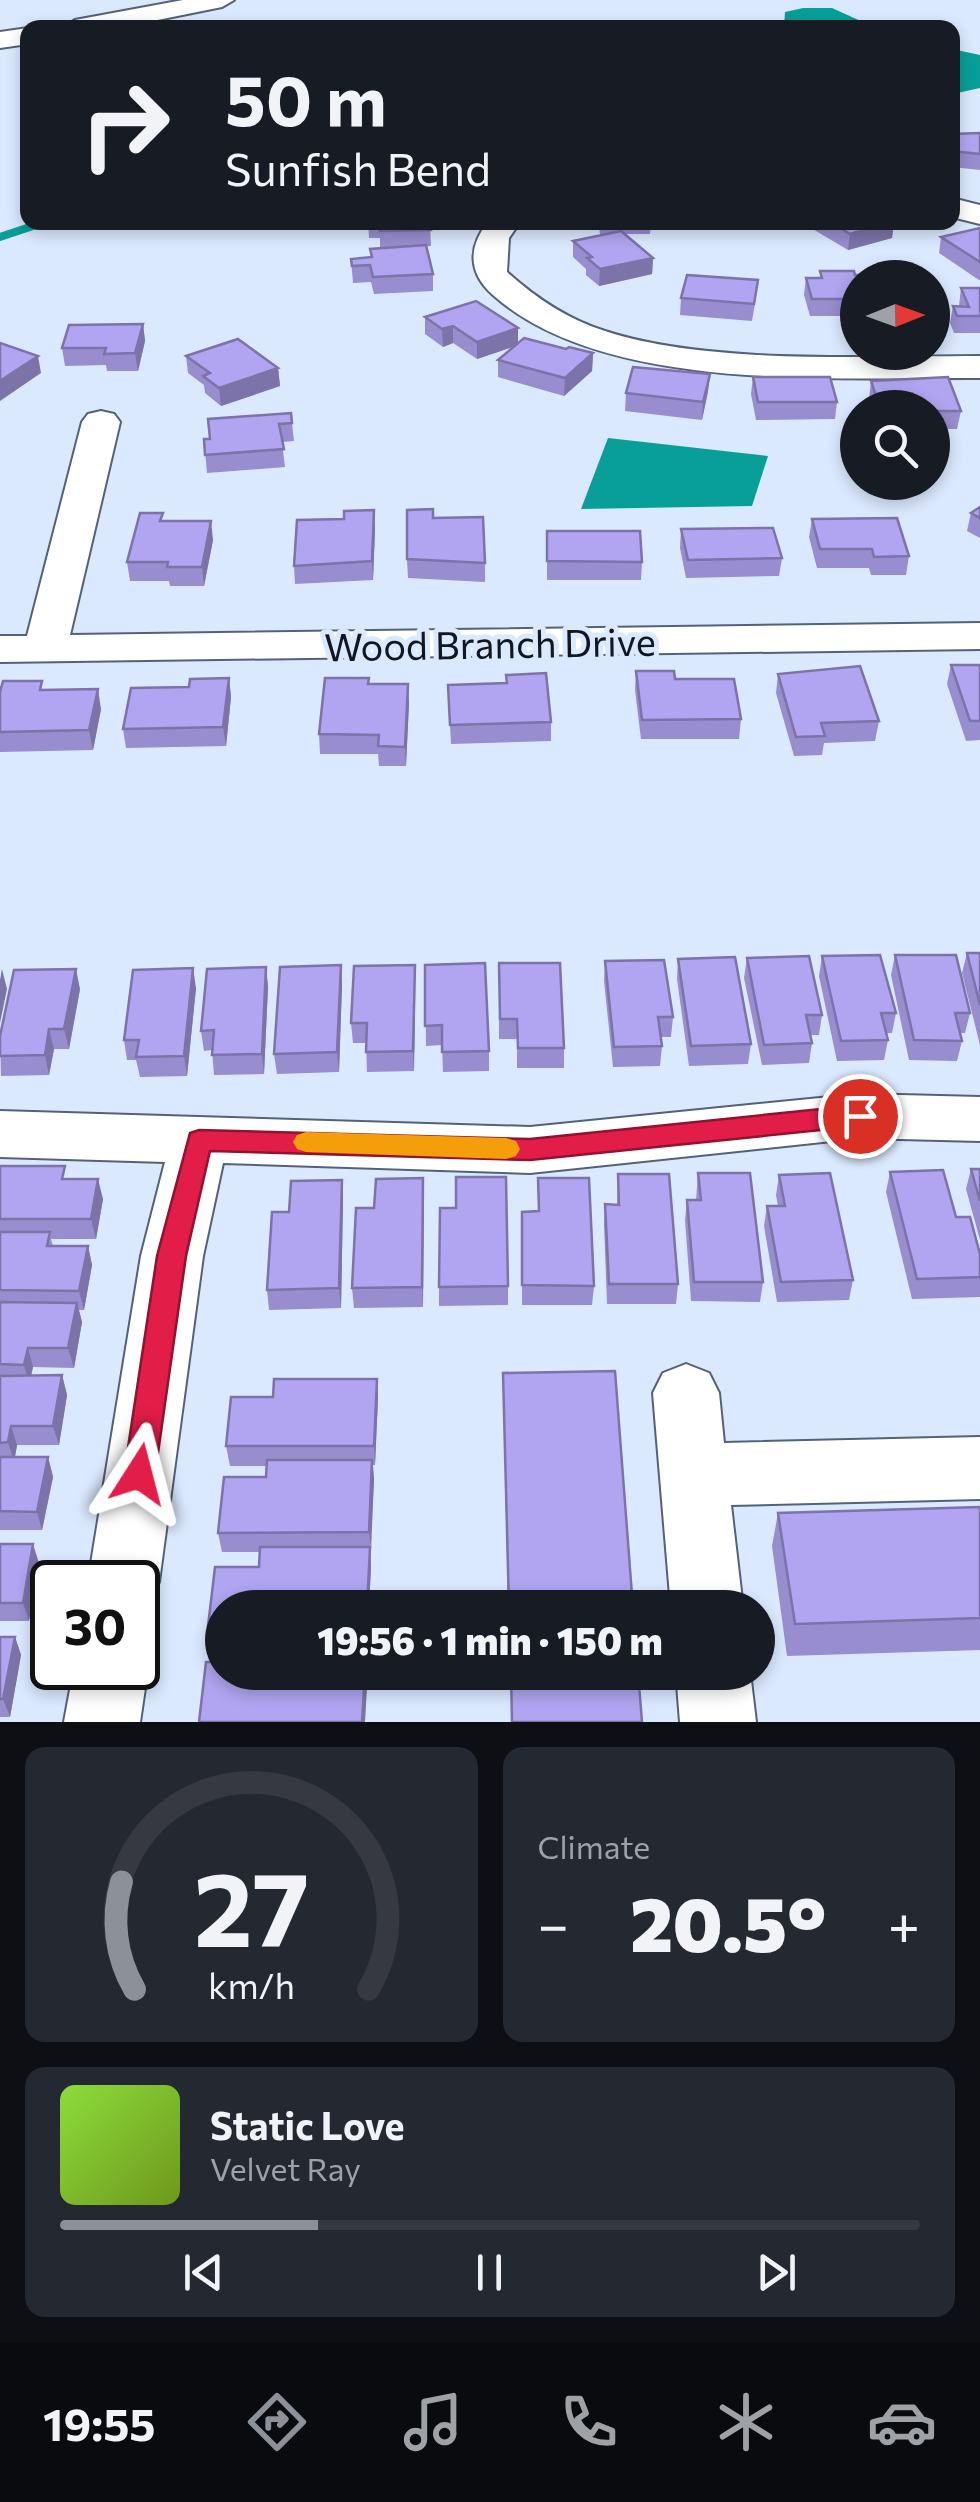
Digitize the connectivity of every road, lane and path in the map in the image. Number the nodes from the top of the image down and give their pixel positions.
1 (222, 0) edge
2 (118, 20) edge
3 (498, 230) edge
4 (980, 366) edge
5 (101, 422) dead end
6 (980, 636) edge
7 (45, 649) junction
8 (0, 650) edge
9 (980, 1118) edge
10 (0, 1134) edge
11 (199, 1140) junction
12 (686, 1393) dead end
13 (980, 1468) edge
14 (693, 1475) junction
15 (126, 1560) edge
16 (705, 1590) edge
17 (107, 1690) edge
18 (715, 1690) edge
19 (102, 1722) edge
20 (718, 1722) edge

1 - 2 street
3 - 4 street
5 - 7 street
6 - 7 street, Wood Branch Drive
7 - 8 street, Wood Branch Drive
9 - 11 street
10 - 11 street
11 - 15 street
12 - 14 street
13 - 14 street
14 - 16 street
17 - 19 street
18 - 20 street

